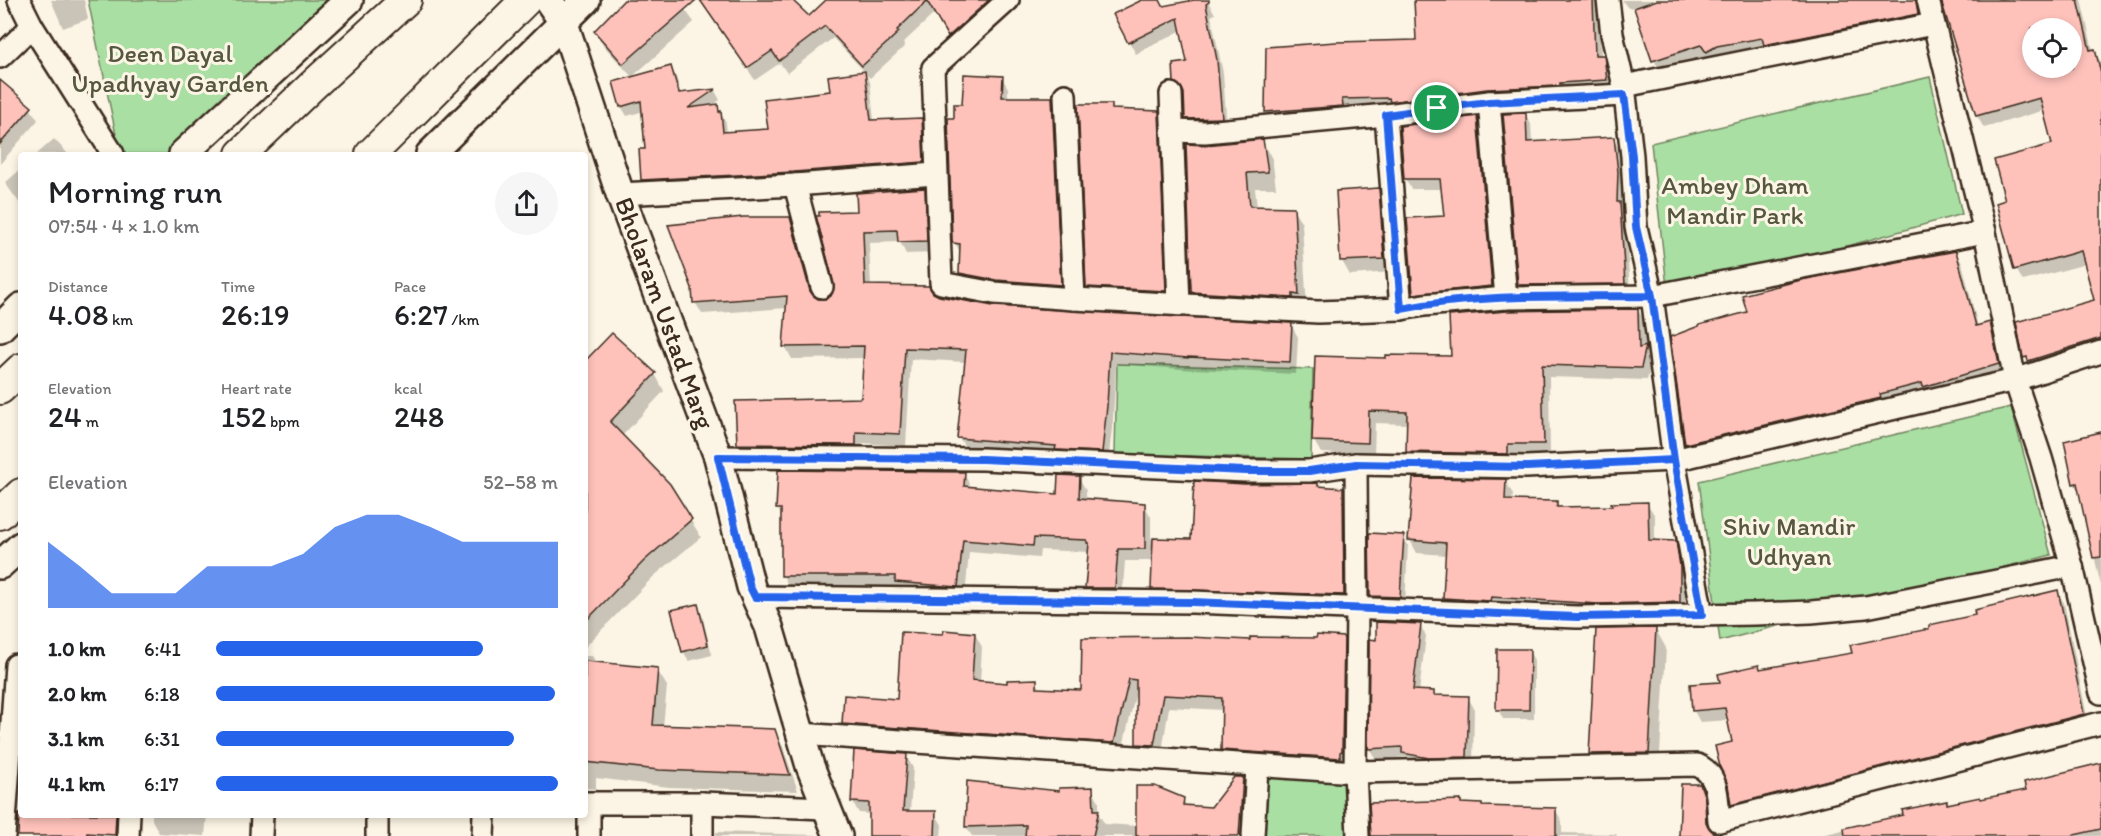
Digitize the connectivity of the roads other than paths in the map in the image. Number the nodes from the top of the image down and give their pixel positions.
1 (19, 0) edge
2 (349, 0) edge
3 (406, 0) edge
4 (526, 0) edge
5 (548, 0) edge
6 (586, 0) edge
7 (1008, 0) edge
8 (1608, 0) edge
9 (1928, 0) edge
10 (564, 23) junction
11 (1933, 24) junction
12 (32, 26) junction
13 (0, 57) edge
14 (1624, 90) junction
15 (1171, 94) dead end
16 (1065, 95) dead end
17 (1489, 102) junction
18 (1386, 115) junction
19 (1172, 131) junction
20 (112, 152) edge
21 (185, 152) edge
22 (243, 152) edge
23 (373, 152) edge
24 (432, 152) edge
25 (935, 174) junction
26 (795, 185) junction
27 (620, 194) junction
28 (1985, 232) junction
29 (822, 287) dead end
30 (1652, 296) junction
31 (1506, 298) junction
32 (1074, 299) junction
33 (1179, 305) junction
34 (1401, 309) junction
35 (18, 310) edge
36 (0, 328) edge
37 (2101, 352) edge
38 (18, 372) edge
39 (2015, 380) junction
40 (0, 389) edge
41 (718, 457) junction
42 (1674, 460) junction
43 (1356, 464) junction
44 (18, 497) edge
45 (0, 514) edge
46 (18, 549) edge
47 (0, 565) edge
48 (2072, 566) junction
49 (755, 597) junction
50 (1357, 609) junction
51 (1702, 615) junction
52 (12, 664) edge
53 (2101, 693) edge
54 (2101, 723) edge
55 (800, 734) junction
56 (1257, 767) junction
57 (1355, 772) junction
58 (588, 803) edge
59 (702, 803) junction
60 (826, 808) junction
61 (129, 818) edge
62 (262, 818) edge
63 (377, 818) edge
64 (484, 818) edge
65 (588, 818) edge
66 (1720, 829) edge
67 (4, 836) edge
68 (128, 836) edge
69 (261, 836) edge
70 (377, 836) edge
71 (483, 836) edge
72 (589, 836) edge
73 (702, 836) edge
74 (838, 836) edge
75 (1253, 836) edge
76 (1358, 836) edge

1 - 12 street
2 - 21 street
3 - 22 main road
4 - 23 main road
5 - 10 street, Bholaram Ustad Marg
6 - 10 street
7 - 25 street
8 - 14 street
9 - 11 street
10 - 24 street
10 - 27 street, Bholaram Ustad Marg
11 - 14 street
11 - 28 street
12 - 13 street
12 - 20 street
14 - 17 street
14 - 30 street
15 - 19 street
16 - 32 street
17 - 18 street
17 - 31 street
18 - 19 street
18 - 34 street
19 - 33 street
25 - 26 street
25 - 32 street
26 - 27 street
26 - 29 street
27 - 41 street, Bholaram Ustad Marg
28 - 30 street
28 - 39 street
30 - 31 street
30 - 42 street
31 - 34 street
32 - 33 street
33 - 34 street
35 - 36 street
37 - 39 street
38 - 40 main road
39 - 42 street
39 - 48 street
41 - 43 street
41 - 49 street, Bholaram Ustad Marg
42 - 43 street
42 - 51 street
43 - 50 street
44 - 45 main road
46 - 47 street
48 - 51 street
48 - 53 street
49 - 50 street
49 - 55 street, Bholaram Ustad Marg
50 - 51 street
50 - 57 street
52 - 67 street
54 - 66 street
55 - 56 street
55 - 60 street, Bholaram Ustad Marg
56 - 57 street
56 - 75 street
57 - 66 street
57 - 76 street
58 - 59 street
59 - 60 street
59 - 73 street
60 - 74 street, Bholaram Ustad Marg
61 - 68 street
62 - 69 street
63 - 70 street
64 - 71 street
65 - 72 street

